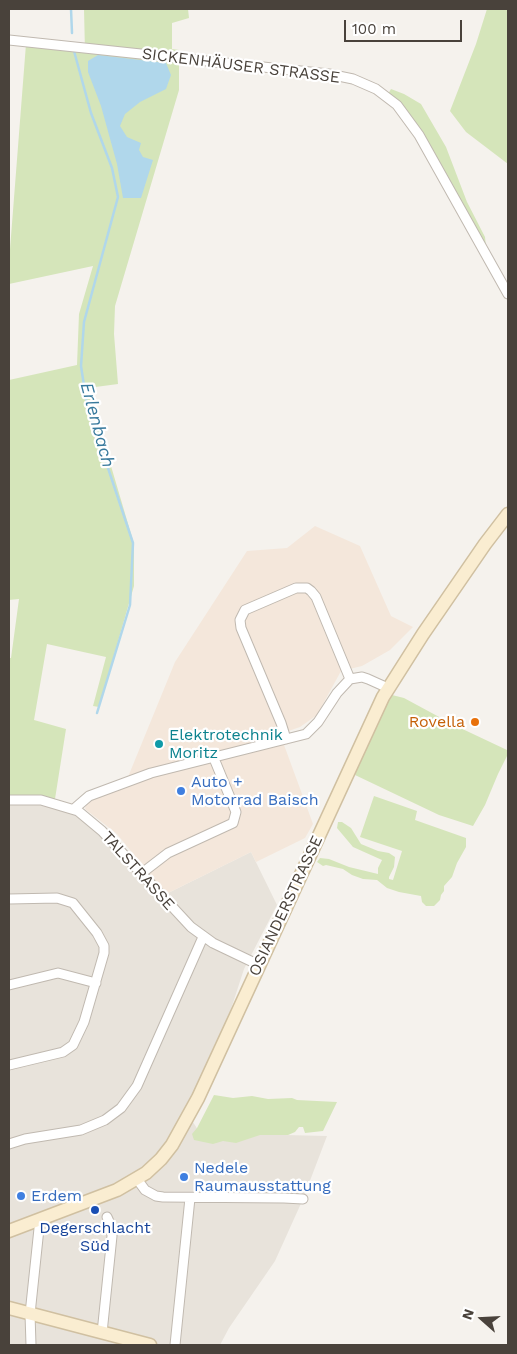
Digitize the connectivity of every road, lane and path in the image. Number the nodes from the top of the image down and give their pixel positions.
1 (9, 40) edge
2 (508, 294) edge
3 (508, 514) edge
4 (350, 679) junction
5 (388, 688) junction
6 (286, 740) junction
7 (213, 756) junction
8 (9, 800) edge
9 (74, 809) junction
10 (142, 874) junction
11 (9, 899) edge
12 (203, 937) junction
13 (259, 965) junction
14 (96, 983) junction
15 (9, 985) edge
16 (9, 1065) edge
17 (9, 1144) edge
18 (137, 1180) junction
19 (190, 1198) junction
20 (303, 1199) dead end
21 (107, 1217) dead end
22 (40, 1219) junction
23 (9, 1230) edge
24 (9, 1308) edge
25 (30, 1314) junction
26 (102, 1333) junction
27 (31, 1345) edge
28 (147, 1345) edge
29 (175, 1345) edge

1 - 2 street, SICKENHÄUSER STRASSE
3 - 5 street, OSIANDERSTRASSE
4 - 5 street
4 - 6 street
4 - 6 street
5 - 13 street, OSIANDERSTRASSE
6 - 7 street
7 - 9 street
7 - 10 street
8 - 9 street, TALSTRASSE
9 - 10 street, TALSTRASSE
10 - 12 street, TALSTRASSE
11 - 14 street
12 - 13 street, TALSTRASSE
12 - 17 street
13 - 18 street, OSIANDERSTRASSE
14 - 15 street
14 - 16 street
18 - 19 street
18 - 22 street, OSIANDERSTRASSE
19 - 20 street
19 - 29 street
21 - 26 street
22 - 23 street, OSIANDERSTRASSE
22 - 25 street
24 - 25 street
25 - 26 street
25 - 27 street
26 - 28 street

